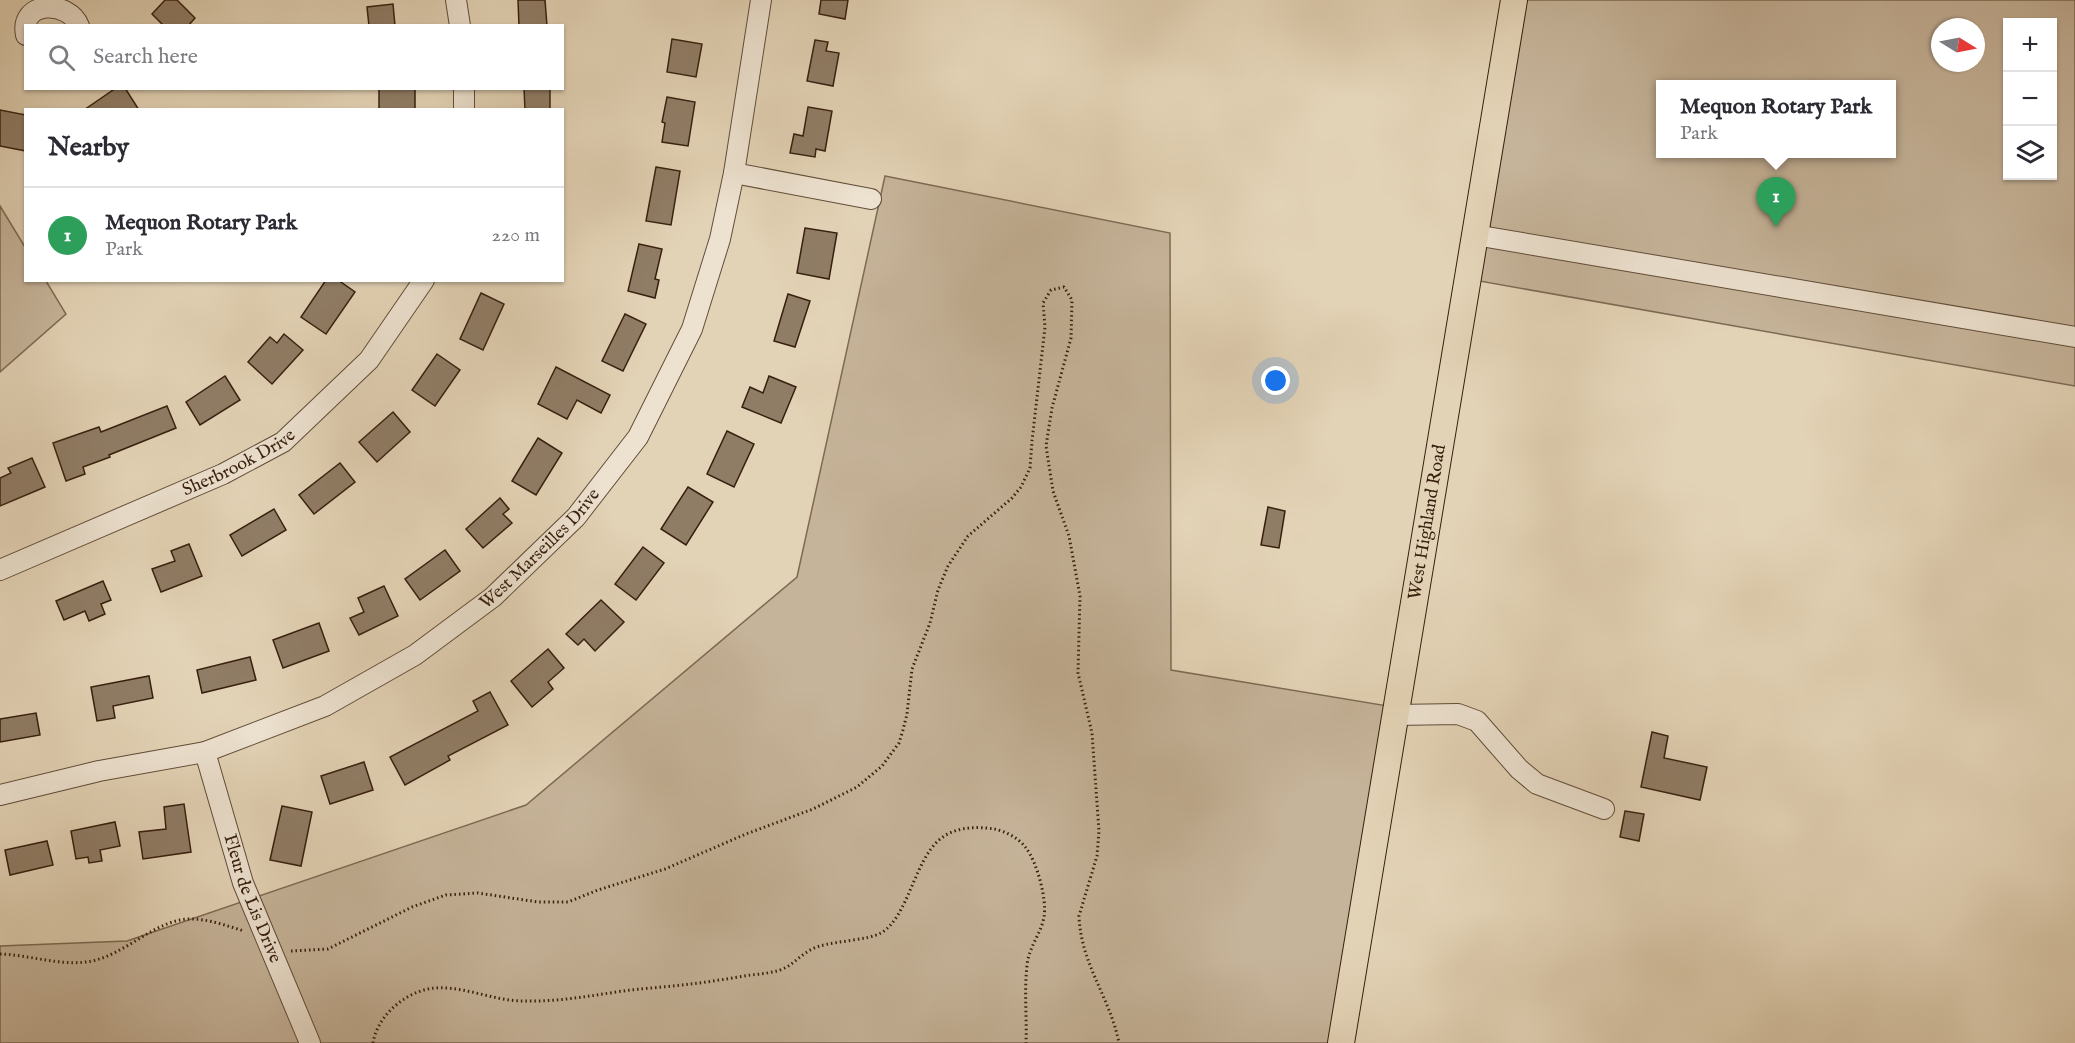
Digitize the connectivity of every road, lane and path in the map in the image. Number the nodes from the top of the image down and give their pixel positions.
1 (456, 0) edge
2 (761, 0) edge
3 (1514, 0) edge
4 (67, 2) edge
5 (26, 24) edge
6 (78, 24) edge
7 (460, 24) edge
8 (464, 90) edge
9 (464, 108) edge
10 (734, 173) junction
11 (871, 199) dead end
12 (1475, 235) junction
13 (423, 282) edge
14 (2075, 337) edge
15 (0, 570) edge
16 (1395, 715) junction
17 (205, 752) junction
18 (0, 795) edge
19 (1604, 809) dead end
20 (268, 942) junction
21 (0, 954) edge
22 (310, 1043) edge
23 (373, 1043) edge
24 (1026, 1043) edge
25 (1119, 1043) edge
26 (1341, 1043) edge

1 - 7 street
2 - 10 street, West Marseilles Drive
3 - 12 main road, West Highland Road
4 - 5 street
4 - 6 street
8 - 9 street
10 - 11 street
10 - 17 street, West Marseilles Drive
12 - 14 street
12 - 16 main road, West Highland Road
13 - 15 street, Sherbrook Drive
16 - 19 street
16 - 26 main road, West Highland Road
17 - 18 street, West Marseilles Drive
17 - 20 street, Fleur de Lis Drive
20 - 21 path
20 - 22 street, Fleur de Lis Drive
20 - 25 path
23 - 24 path

